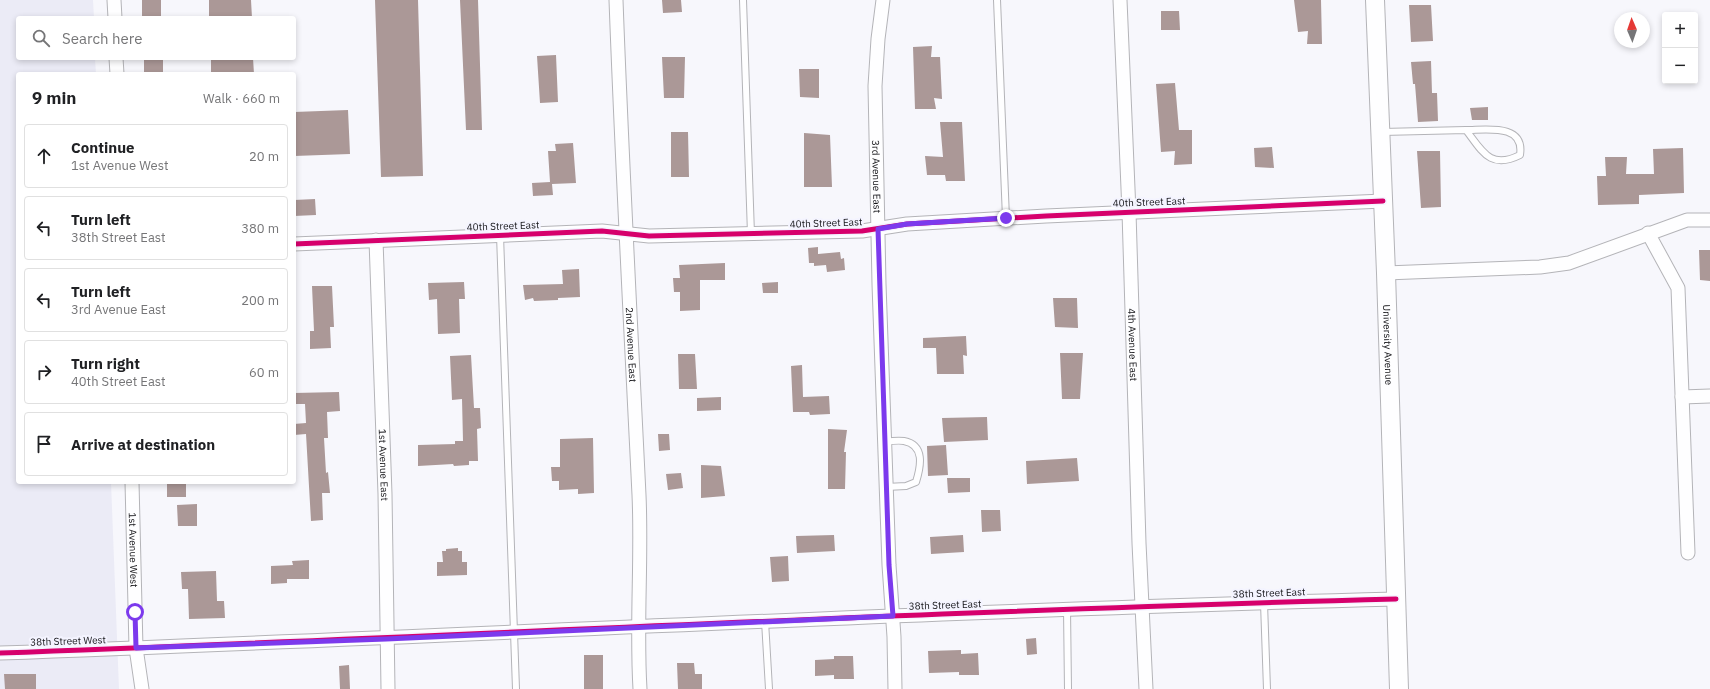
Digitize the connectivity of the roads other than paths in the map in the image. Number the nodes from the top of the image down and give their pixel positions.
1 (114, 0) edge
2 (616, 0) edge
3 (743, 0) edge
4 (883, 0) edge
5 (997, 0) edge
6 (1120, 0) edge
7 (1375, 0) edge
8 (115, 16) edge
9 (116, 60) edge
10 (117, 72) edge
11 (1466, 130) junction
12 (1381, 132) junction
13 (1383, 201) junction
14 (1128, 212) junction
15 (1006, 218) junction
16 (1710, 220) edge
17 (878, 229) junction
18 (626, 233) junction
19 (1648, 233) junction
20 (751, 234) junction
21 (500, 235) junction
22 (376, 240) junction
23 (296, 244) edge
24 (1386, 273) junction
25 (1710, 396) edge
26 (1682, 397) junction
27 (885, 442) junction
28 (132, 484) edge
29 (886, 487) junction
30 (1688, 553) dead end
31 (1396, 598) junction
32 (1264, 602) junction
33 (1142, 606) junction
34 (1067, 609) junction
35 (893, 616) junction
36 (765, 620) junction
37 (638, 626) junction
38 (514, 633) junction
39 (386, 639) junction
40 (136, 648) junction
41 (0, 652) edge
42 (142, 689) edge
43 (388, 689) edge
44 (516, 689) edge
45 (640, 689) edge
46 (769, 689) edge
47 (895, 689) edge
48 (1068, 689) edge
49 (1146, 689) edge
50 (1267, 689) edge
51 (1399, 689) edge

1 - 8 street
2 - 18 street, 2nd Avenue East
3 - 20 lane
4 - 17 street, 3rd Avenue East
5 - 15 lane
6 - 14 street, 4th Avenue East
7 - 12 street, University Avenue
9 - 10 street
11 - 11 lane
11 - 12 lane
12 - 13 street, University Avenue
13 - 14 street, 40th Street East
13 - 24 street, University Avenue
14 - 15 street, 40th Street East
14 - 33 street, 4th Avenue East
15 - 17 street, 40th Street East
16 - 19 street
17 - 20 street, 40th Street East
17 - 27 street, 3rd Avenue East
18 - 20 street, 40th Street East
18 - 21 street, 40th Street East
18 - 37 street, 2nd Avenue East
19 - 24 street
19 - 26 street
21 - 22 street, 40th Street East
21 - 38 lane
22 - 23 street, 40th Street East
22 - 39 street, 1st Avenue East
24 - 31 street, University Avenue
25 - 26 street
26 - 30 street
27 - 29 street, 3rd Avenue East
27 - 29 lane
28 - 40 street, 1st Avenue West
29 - 35 street, 3rd Avenue East
31 - 32 street, 38th Street East
31 - 51 street, University Avenue
32 - 33 street, 38th Street East
32 - 50 lane
33 - 34 street, 38th Street East
33 - 49 street, 4th Avenue East
34 - 35 street, 38th Street East
34 - 48 lane
35 - 36 street, 38th Street East
35 - 47 street, 3rd Avenue East
36 - 37 street, 38th Street East
36 - 46 lane
37 - 38 street, 38th Street East
37 - 45 street, 2nd Avenue East
38 - 39 street, 38th Street East
38 - 44 lane
39 - 40 street, 38th Street East
39 - 43 street, 1st Avenue East
40 - 41 street, 38th Street West
40 - 42 street, 1st Avenue West

